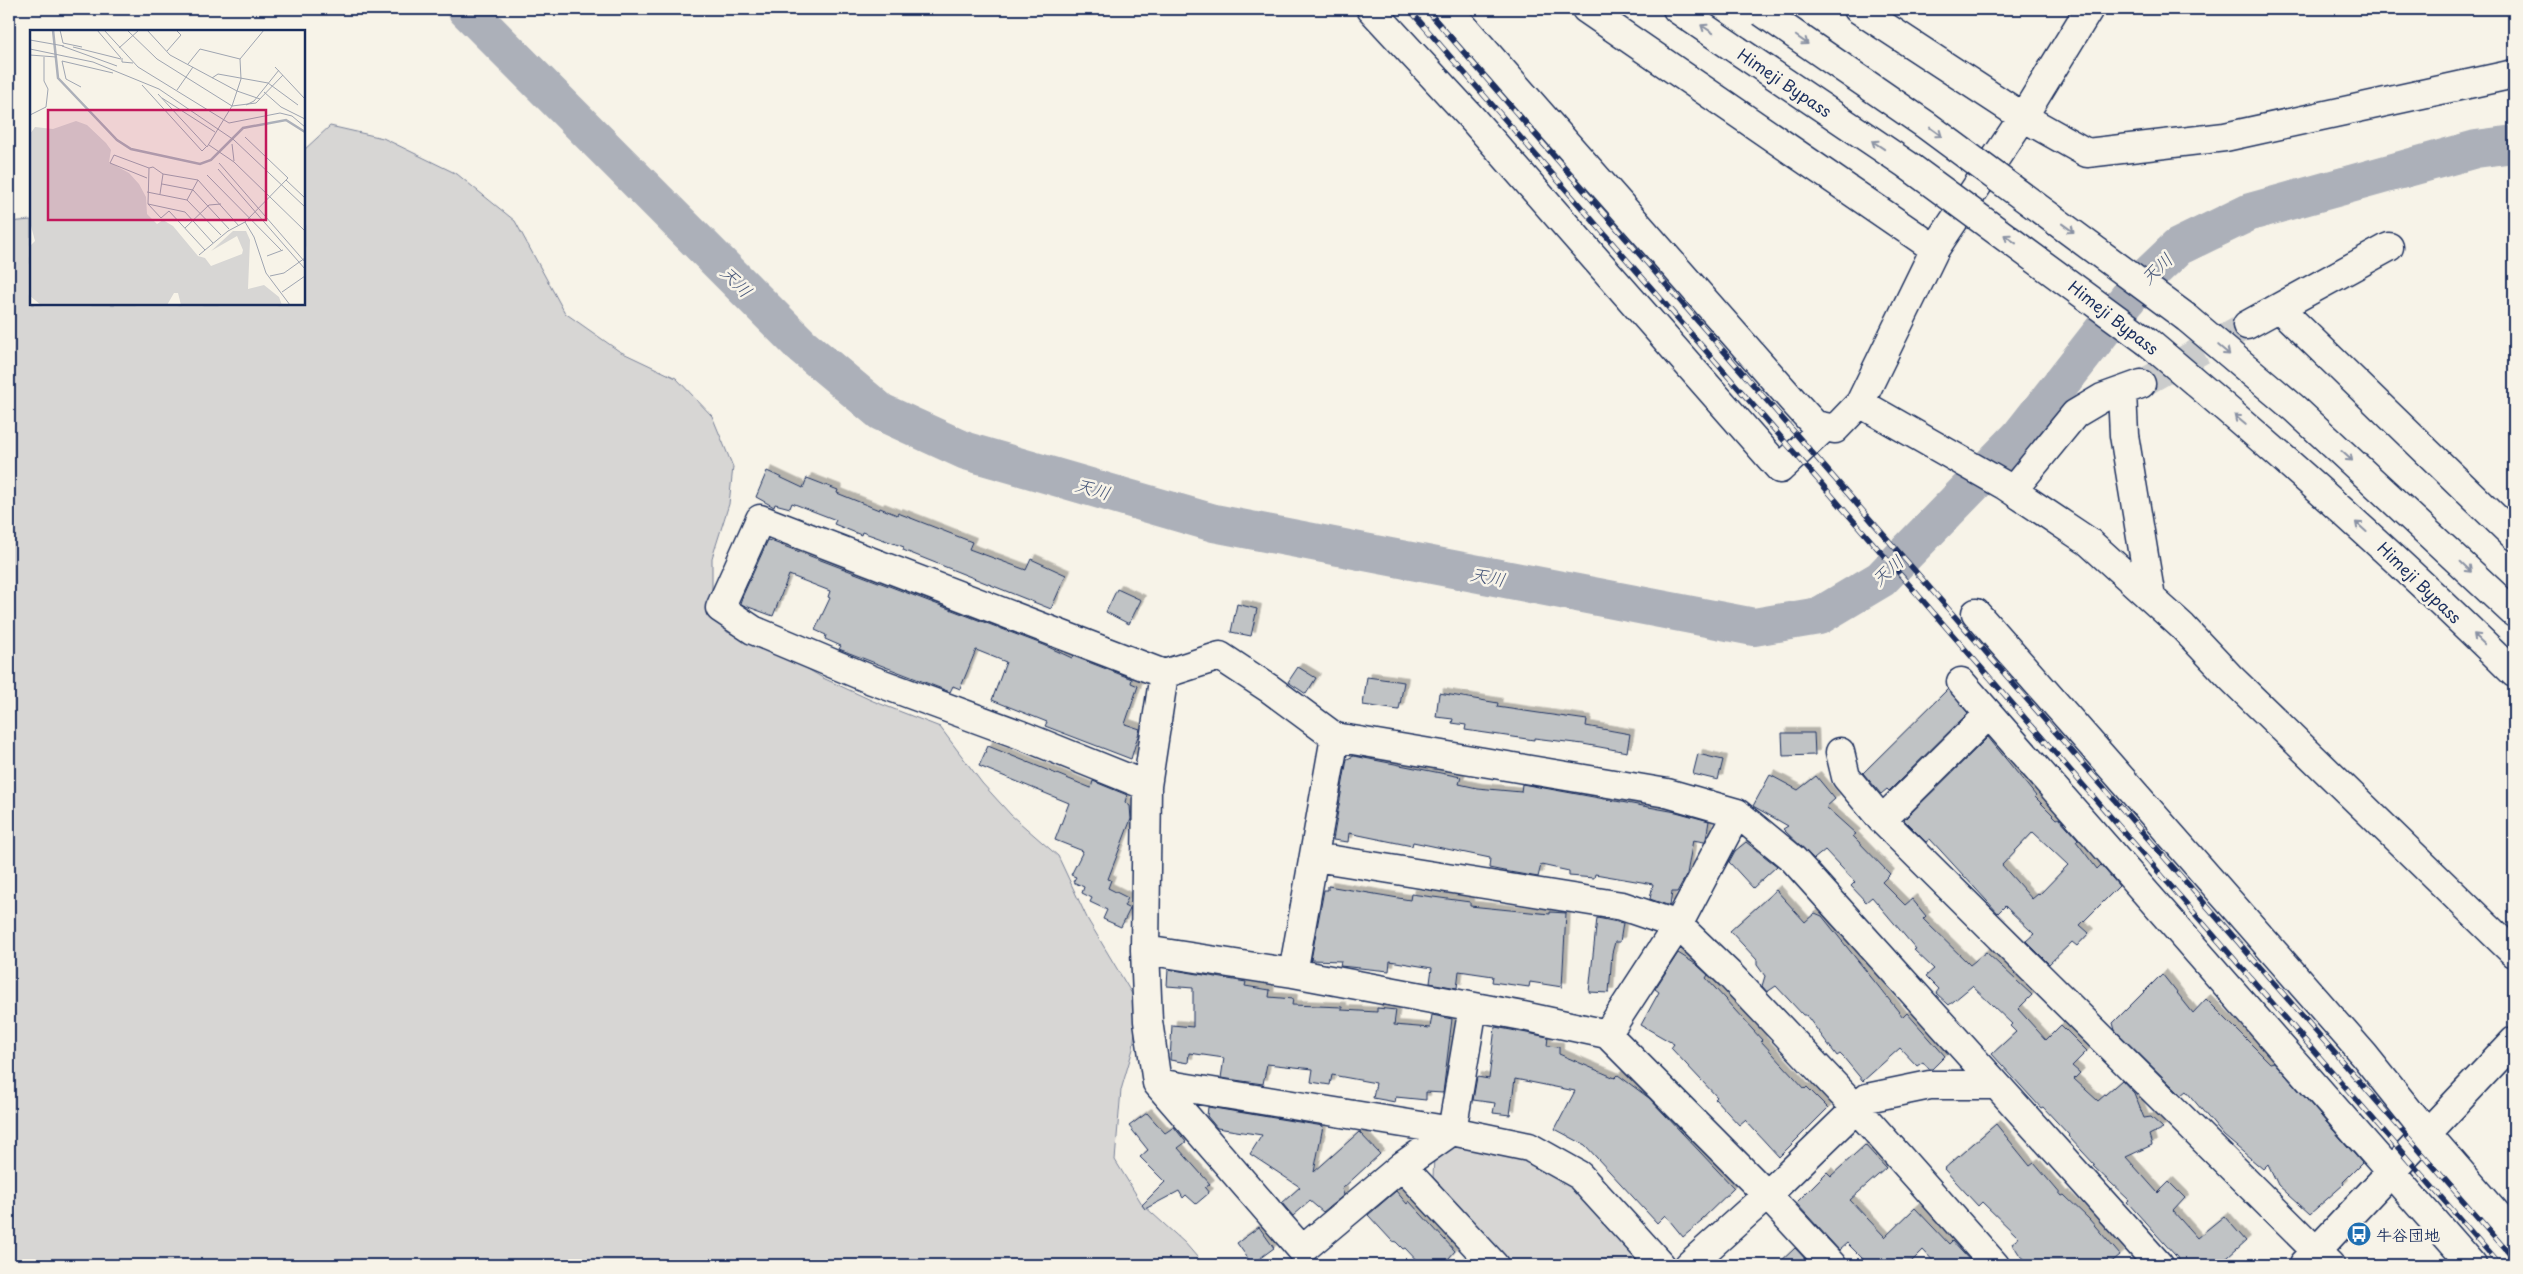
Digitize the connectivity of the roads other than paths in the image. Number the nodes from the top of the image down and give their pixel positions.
1 (1448, 9) edge
2 (1586, 9) edge
3 (1677, 9) edge
4 (1858, 9) edge
5 (2090, 9) edge
6 (1760, 11) edge
7 (1380, 13) edge
8 (2514, 74) edge
9 (2023, 117) junction
10 (2389, 247) dead end
11 (1934, 250) junction
12 (2279, 308) junction
13 (2248, 325) tunnel mouth
14 (1868, 407) junction
15 (1825, 427) junction
16 (2009, 488) junction
17 (2514, 536) edge
18 (2151, 598) junction
19 (1976, 613) dead end
20 (2514, 613) edge
21 (2514, 673) edge
22 (1164, 674) junction
23 (1961, 682) dead end
24 (1989, 714) junction
25 (1335, 737) junction
26 (1840, 752) dead end
27 (1147, 786) junction
28 (1737, 813) junction
29 (1882, 820) junction
30 (1314, 857) junction
31 (1678, 925) junction
32 (1146, 950) junction
33 (2514, 953) edge
34 (1293, 973) junction
35 (1473, 1007) junction
36 (1606, 1034) junction
37 (2514, 1041) edge
38 (1157, 1084) junction
39 (1994, 1085) junction
40 (1856, 1108) junction
41 (1452, 1131) junction
42 (2428, 1135) junction
43 (1402, 1166) junction
44 (2391, 1174) junction
45 (1767, 1195) junction
46 (2514, 1234) edge
47 (2316, 1261) edge
48 (1494, 1265) edge
49 (1661, 1265) edge
50 (1689, 1265) edge
51 (1832, 1265) edge
52 (1995, 1265) edge
53 (2158, 1265) edge
54 (2472, 1265) edge

1 - 15 main road
2 - 11 main road
21 -> 3 main road, Himeji Bypass, bridge
4 - 9 main road
5 - 9 main road
6 -> 20 main road, bridge
7 - 15 main road
8 - 9 main road
9 - 11 main road
10 - 12 main road
11 - 14 main road
12 - 13 main road
12 - 17 main road
14 - 15 main road
14 - 16 main road
16 - 18 main road
16 - 18 main road
18 - 33 main road
19 - 42 main road
22 - 25 main road
22 - 27 main road
22 - 27 main road
23 - 24 main road
24 - 29 main road
24 - 44 main road
25 - 28 main road
25 - 30 main road
26 - 29 main road
27 - 32 main road
28 - 31 main road
28 - 39 main road
29 - 47 main road
30 - 31 main road
30 - 34 main road
31 - 36 main road
31 - 40 main road
32 - 34 main road
32 - 38 main road
34 - 35 main road
35 - 36 main road
35 - 41 main road
36 - 45 main road
37 - 42 main road
38 - 41 main road
38 - 43 main road
39 - 40 main road
39 - 53 main road
40 - 45 main road
40 - 52 main road
41 - 43 main road
41 - 49 main road
42 - 44 main road
42 - 46 main road
43 - 48 main road
44 - 47 main road
44 - 54 main road
45 - 50 main road
45 - 51 main road

